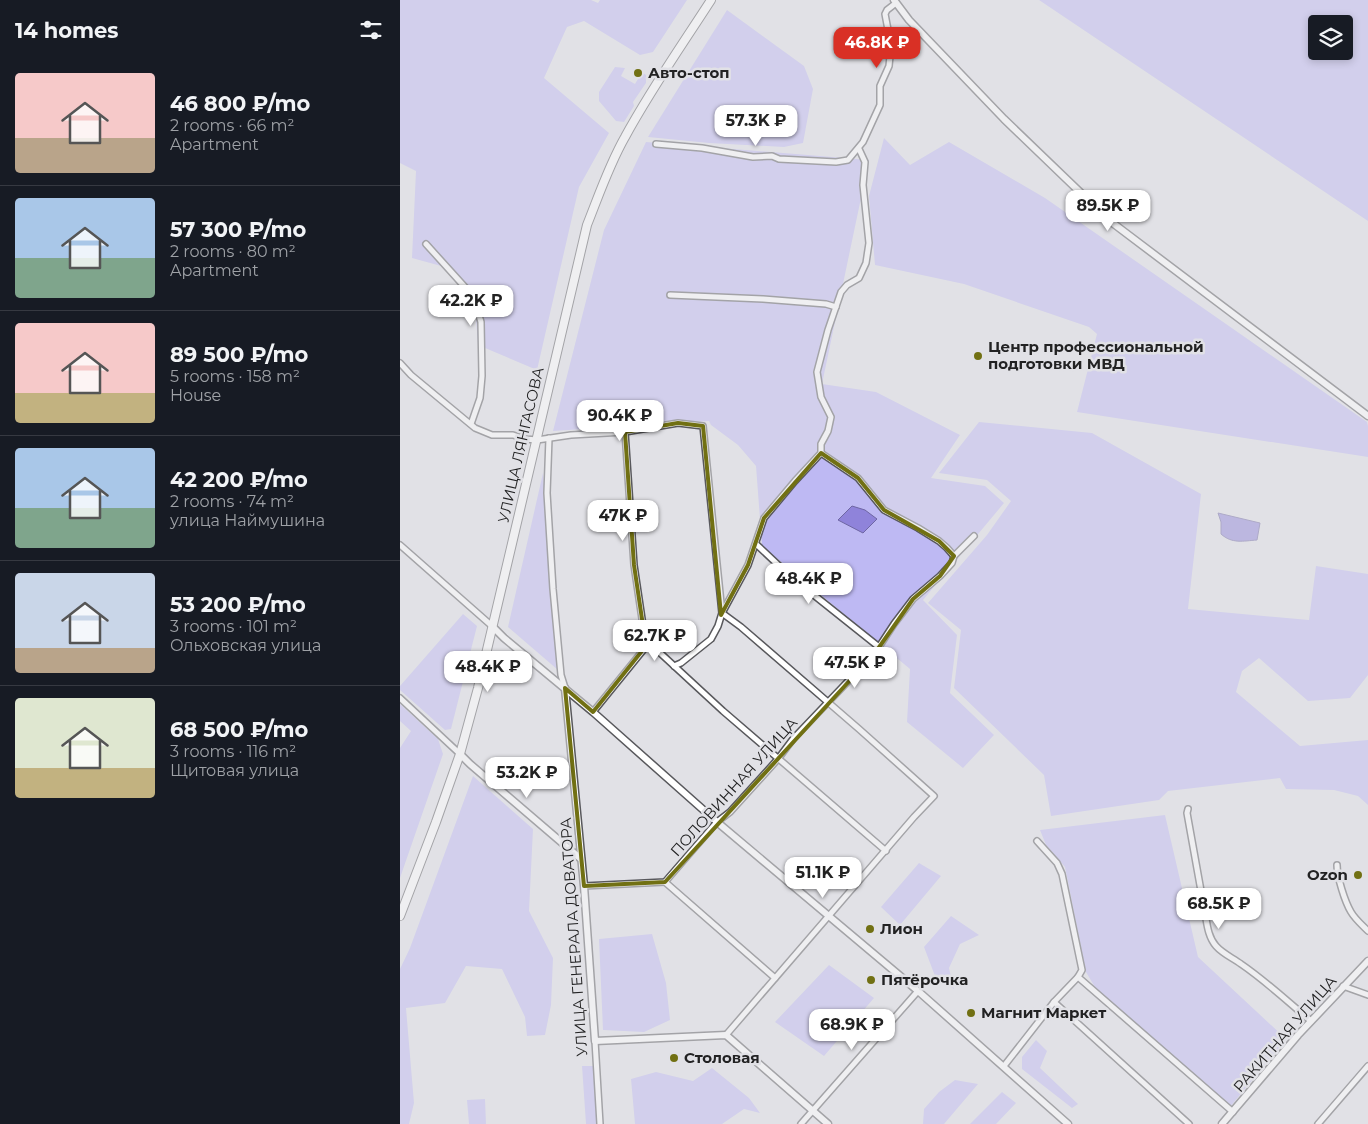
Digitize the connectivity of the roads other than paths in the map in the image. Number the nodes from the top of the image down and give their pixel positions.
1 (712, 0) edge
2 (895, 2) edge
3 (656, 144) dead end
4 (858, 149) junction
5 (426, 244) dead end
6 (670, 295) dead end
7 (836, 307) junction
8 (400, 363) edge
9 (1368, 416) edge
10 (471, 424) junction
11 (625, 432) junction
12 (549, 438) junction
13 (537, 440) junction
14 (821, 453) junction
15 (974, 536) dead end
16 (756, 544) junction
17 (400, 545) edge
18 (954, 556) junction
19 (722, 613) junction
20 (492, 626) junction
21 (649, 643) junction
22 (879, 647) junction
23 (674, 666) junction
24 (565, 688) junction
25 (401, 701) edge
26 (828, 703) junction
27 (593, 712) junction
28 (460, 754) junction
29 (778, 759) junction
30 (1188, 809) dead end
31 (717, 822) junction
32 (1037, 842) dead end
33 (886, 851) junction
34 (581, 860) junction
35 (1337, 865) dead end
36 (665, 882) junction
37 (584, 886) junction
38 (400, 916) edge
39 (829, 917) junction
40 (1368, 930) edge
41 (1368, 961) edge
42 (1078, 977) junction
43 (775, 978) junction
44 (1344, 986) junction
45 (918, 991) junction
46 (1368, 996) edge
47 (1054, 1002) junction
48 (1311, 1021) junction
49 (726, 1036) junction
50 (595, 1041) junction
51 (1004, 1066) junction
52 (1368, 1066) edge
53 (813, 1110) junction
54 (1233, 1112) junction
55 (600, 1124) edge
56 (801, 1124) edge
57 (828, 1124) edge
58 (1068, 1124) edge
59 (1189, 1124) edge
60 (1222, 1124) edge
61 (1318, 1124) edge

1 - 13 main road, УЛИЦА ЛЯНГАСОВА
2 - 4 street
2 - 9 street
3 - 4 street
4 - 7 street
5 - 10 street
6 - 7 street
7 - 14 street
8 - 10 street
10 - 13 street
11 - 12 street
11 - 19 street
11 - 21 street
12 - 13 street
12 - 24 street
13 - 20 main road, УЛИЦА ЛЯНГАСОВА
14 - 16 street
14 - 18 street
15 - 18 street, ПОЛОВИННАЯ УЛИЦА
16 - 19 street
16 - 22 street
17 - 20 street
18 - 22 street, ПОЛОВИННАЯ УЛИЦА
19 - 23 street
19 - 26 street
20 - 24 street
20 - 28 main road, УЛИЦА ЛЯНГАСОВА
21 - 23 street
21 - 27 street
22 - 26 street, ПОЛОВИННАЯ УЛИЦА
23 - 29 street
24 - 27 street
24 - 34 street, УЛИЦА ГЕНЕРАЛА ДОВАТОРА
25 - 28 street
26 - 29 street, ПОЛОВИННАЯ УЛИЦА
26 - 33 street
27 - 31 street
28 - 34 street
28 - 38 main road, УЛИЦА ЛЯНГАСОВА
29 - 31 street, ПОЛОВИННАЯ УЛИЦА
29 - 33 street
30 - 48 street
31 - 36 street, ПОЛОВИННАЯ УЛИЦА
31 - 39 street
32 - 42 street
33 - 39 street
34 - 37 street, УЛИЦА ГЕНЕРАЛА ДОВАТОРА
35 - 40 street
36 - 37 street
36 - 43 street
37 - 50 street, УЛИЦА ГЕНЕРАЛА ДОВАТОРА
39 - 43 street
39 - 45 street
41 - 44 street, РАКИТНАЯ УЛИЦА
42 - 47 street
42 - 54 street
43 - 49 street
44 - 46 street
44 - 48 street, РАКИТНАЯ УЛИЦА
45 - 51 street
45 - 53 street
47 - 51 street
47 - 59 street
48 - 54 street, РАКИТНАЯ УЛИЦА
49 - 50 street
49 - 53 street
50 - 55 street, УЛИЦА ГЕНЕРАЛА ДОВАТОРА
51 - 58 street
52 - 61 street
53 - 56 street
53 - 57 street
54 - 60 street, РАКИТНАЯ УЛИЦА

